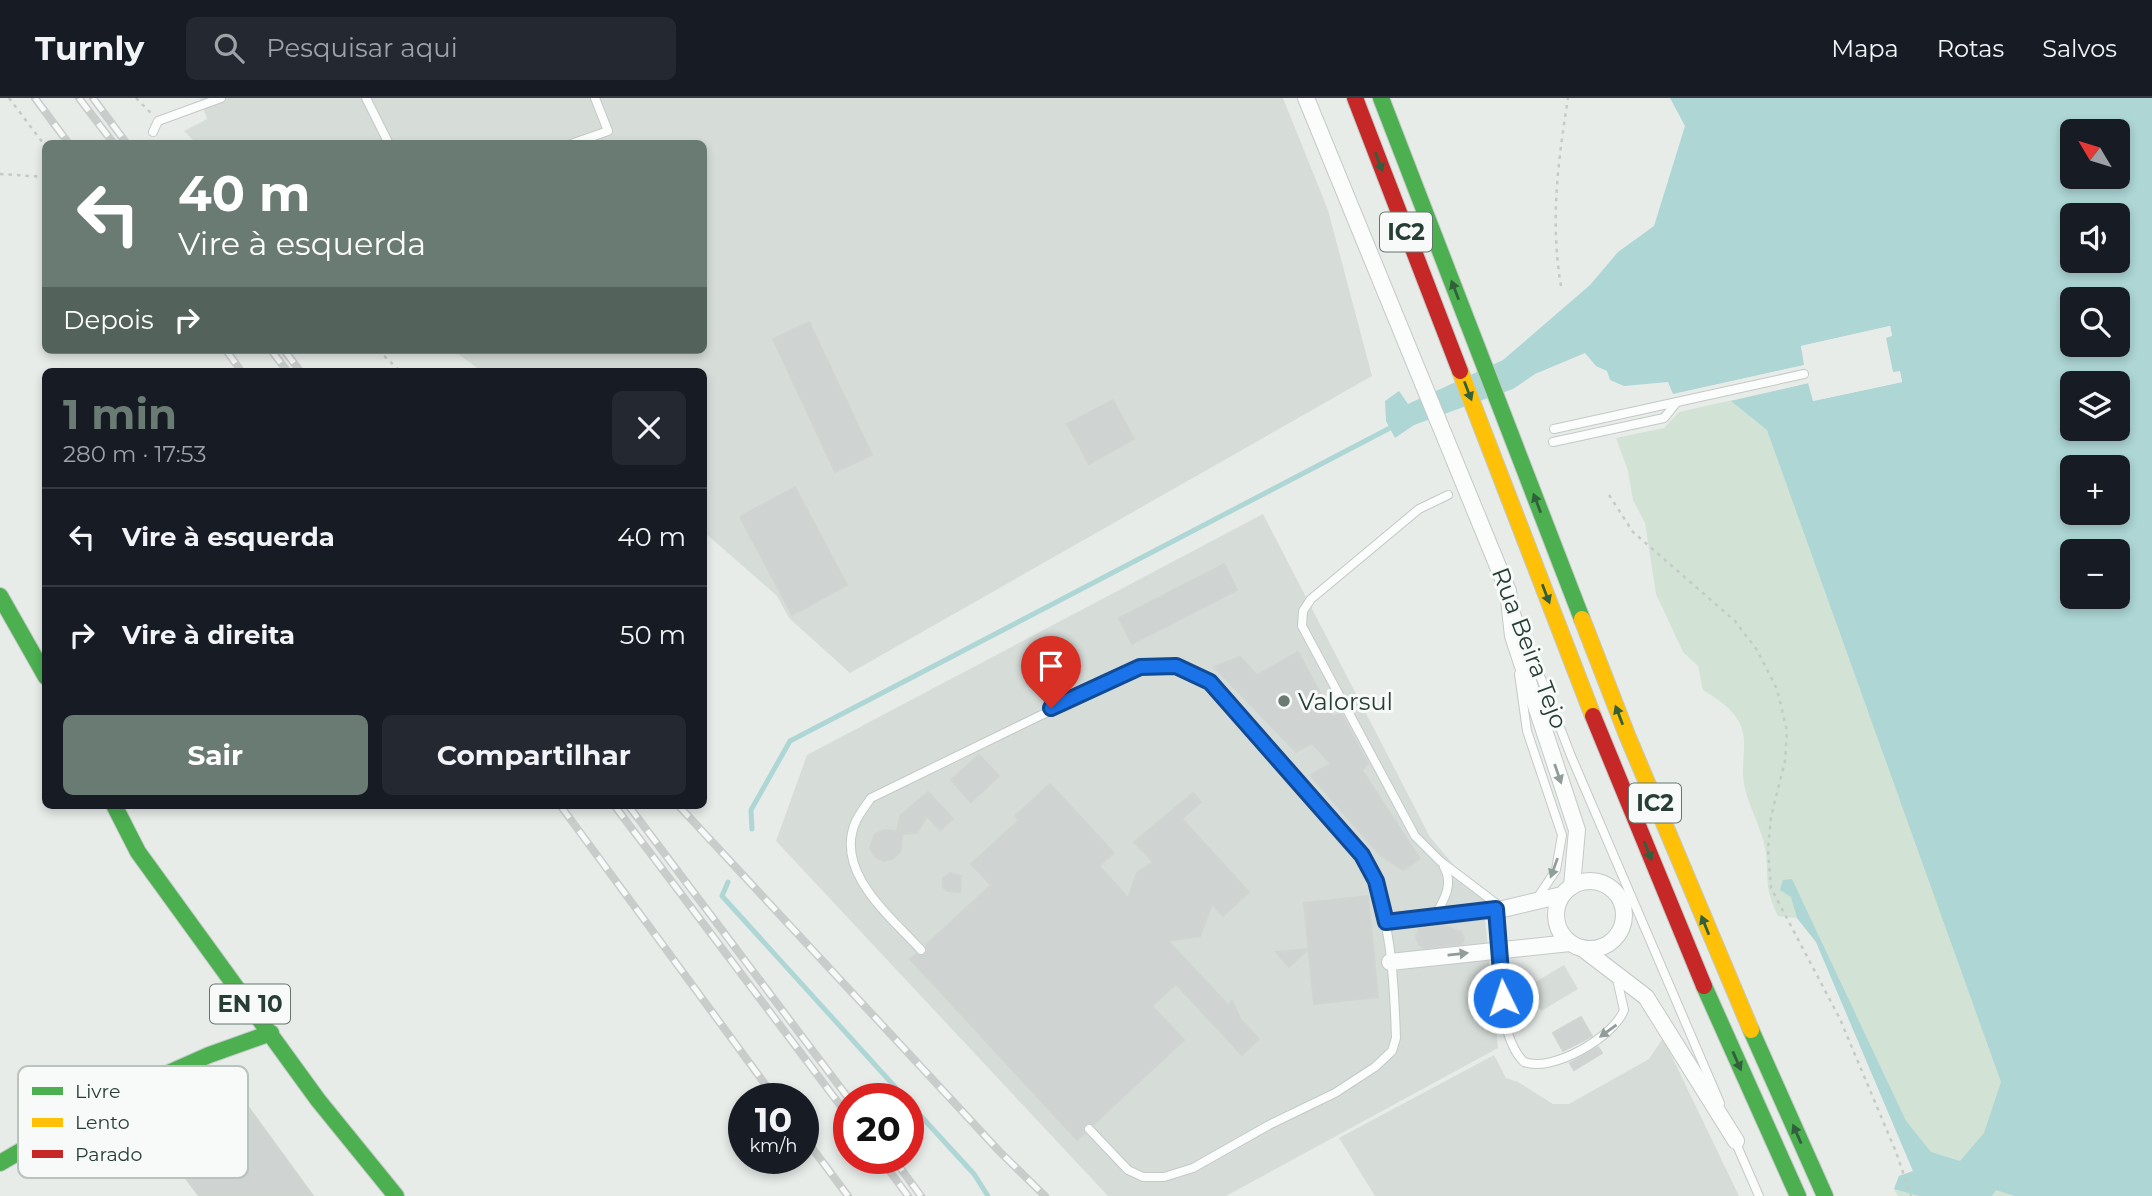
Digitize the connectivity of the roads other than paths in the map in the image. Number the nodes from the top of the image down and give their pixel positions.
1 (221, 98) edge
2 (366, 98) edge
3 (595, 98) edge
4 (1306, 98) edge
5 (1355, 98) edge
6 (1381, 98) edge
7 (153, 132) dead end
8 (387, 140) edge
9 (582, 140) edge
10 (1804, 374) dead end
11 (1677, 402) junction
12 (1554, 429) dead end
13 (1553, 442) dead end
14 (1448, 495) dead end
15 (1508, 591) junction
16 (0, 596) edge
17 (1513, 636) junction
18 (42, 670) edge
19 (116, 809) edge
20 (1440, 862) junction
21 (1567, 891) junction
22 (1535, 902) junction
23 (1500, 909) junction
24 (1435, 917) junction
25 (1386, 922) junction
26 (1576, 945) junction
27 (920, 950) dead end
28 (1499, 950) junction
29 (1390, 962) junction
30 (1613, 971) junction
31 (271, 1033) junction
32 (184, 1066) edge
33 (1089, 1129) dead end
34 (1735, 1141) junction
35 (18, 1153) edge
36 (0, 1163) edge
37 (396, 1196) edge
38 (1759, 1196) edge
39 (1798, 1196) edge
40 (1825, 1196) edge

1 - 7 lane
2 - 8 lane
3 - 9 lane
4 - 15 street, Rua Beira Tejo
5 -> 39 main road, IC2
40 -> 6 main road, IC2
10 - 11 lane
11 - 12 lane
11 - 13 lane
14 - 20 lane
15 - 17 street
15 - 34 lane, Rua Beira Tejo
16 - 18 main road
17 -> 21 street
17 -> 22 lane
19 - 31 main road, EN 10
20 - 23 lane
20 - 24 lane
21 - 22 street
21 - 26 street
21 - 26 street
22 - 23 street
23 - 24 street
23 - 28 lane
24 - 25 street
25 - 27 lane
25 - 29 lane
26 - 28 street
26 - 30 street
29 -> 28 street
30 -> 28 lane
29 - 33 lane
30 - 34 street
31 - 32 main road
31 - 37 main road, EN 10
34 - 38 lane, Rua Beira Tejo
35 - 36 main road

